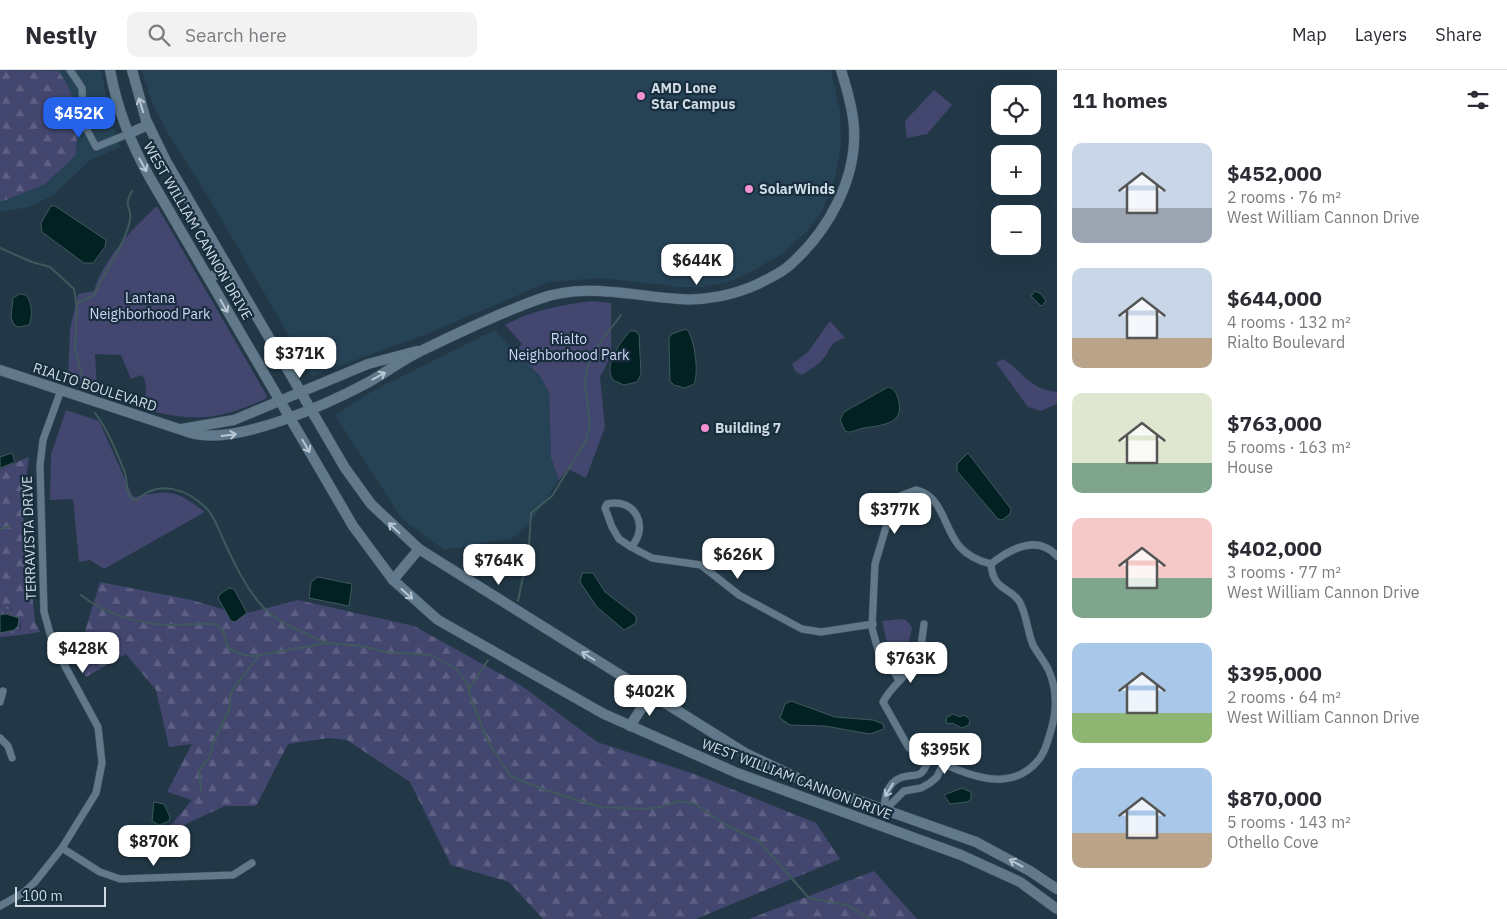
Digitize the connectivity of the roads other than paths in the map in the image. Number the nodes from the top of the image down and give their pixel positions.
1 (70, 70) edge
2 (110, 70) edge
3 (132, 70) edge
4 (841, 70) edge
5 (148, 125) junction
6 (128, 134) junction
7 (228, 268) junction
8 (209, 278) junction
9 (422, 350) junction
10 (0, 370) edge
11 (61, 390) junction
12 (301, 392) junction
13 (280, 400) junction
14 (310, 408) junction
15 (289, 416) junction
16 (181, 429) junction
17 (631, 547) junction
18 (419, 549) junction
19 (1057, 556) edge
20 (991, 564) junction
21 (393, 580) junction
22 (873, 624) junction
23 (924, 624) dead end
24 (899, 681) junction
25 (3, 691) dead end
26 (650, 695) junction
27 (0, 702) edge
28 (630, 726) junction
29 (0, 738) edge
30 (930, 756) junction
31 (12, 758) dead end
32 (944, 762) junction
33 (884, 811) junction
34 (877, 824) junction
35 (62, 848) junction
36 (252, 863) dead end
37 (1057, 889) edge
38 (0, 906) edge
39 (1057, 909) edge

1 - 6 street
2 - 6 main road, WEST WILLIAM CANNON DRIVE
5 -> 3 main road, WEST WILLIAM CANNON DRIVE
4 - 9 main road, RIALTO BOULEVARD
5 - 6 main road
5 - 7 main road, WEST WILLIAM CANNON DRIVE
6 -> 8 main road, WEST WILLIAM CANNON DRIVE
7 - 8 main road
7 - 12 main road, WEST WILLIAM CANNON DRIVE
8 -> 13 main road, WEST WILLIAM CANNON DRIVE
9 - 12 main road, RIALTO BOULEVARD
14 -> 9 main road, RIALTO BOULEVARD
10 - 11 main road, RIALTO BOULEVARD
11 - 16 main road, RIALTO BOULEVARD
11 - 35 street, TERRAVISTA DRIVE
12 - 13 main road, RIALTO BOULEVARD
12 - 14 main road, WEST WILLIAM CANNON DRIVE
13 - 15 main road, WEST WILLIAM CANNON DRIVE
13 - 16 main road, RIALTO BOULEVARD
14 - 15 main road, RIALTO BOULEVARD
18 -> 14 main road, WEST WILLIAM CANNON DRIVE
16 -> 15 main road, RIALTO BOULEVARD
15 -> 21 main road, WEST WILLIAM CANNON DRIVE
17 - 17 street
17 - 22 street
18 - 21 main road
26 -> 18 main road, WEST WILLIAM CANNON DRIVE
19 - 20 street
20 - 22 street
20 - 32 street
21 -> 28 main road, WEST WILLIAM CANNON DRIVE
22 - 24 street
23 - 24 street
24 - 30 street
25 - 27 street
26 - 28 main road
26 - 33 main road, WEST WILLIAM CANNON DRIVE
28 - 34 main road, WEST WILLIAM CANNON DRIVE
29 - 31 street
30 - 32 street
30 -> 33 street
32 - 33 street
33 - 34 main road
37 -> 33 main road, WEST WILLIAM CANNON DRIVE
34 - 39 main road, WEST WILLIAM CANNON DRIVE
35 - 36 street
35 - 38 street, TERRAVISTA DRIVE

